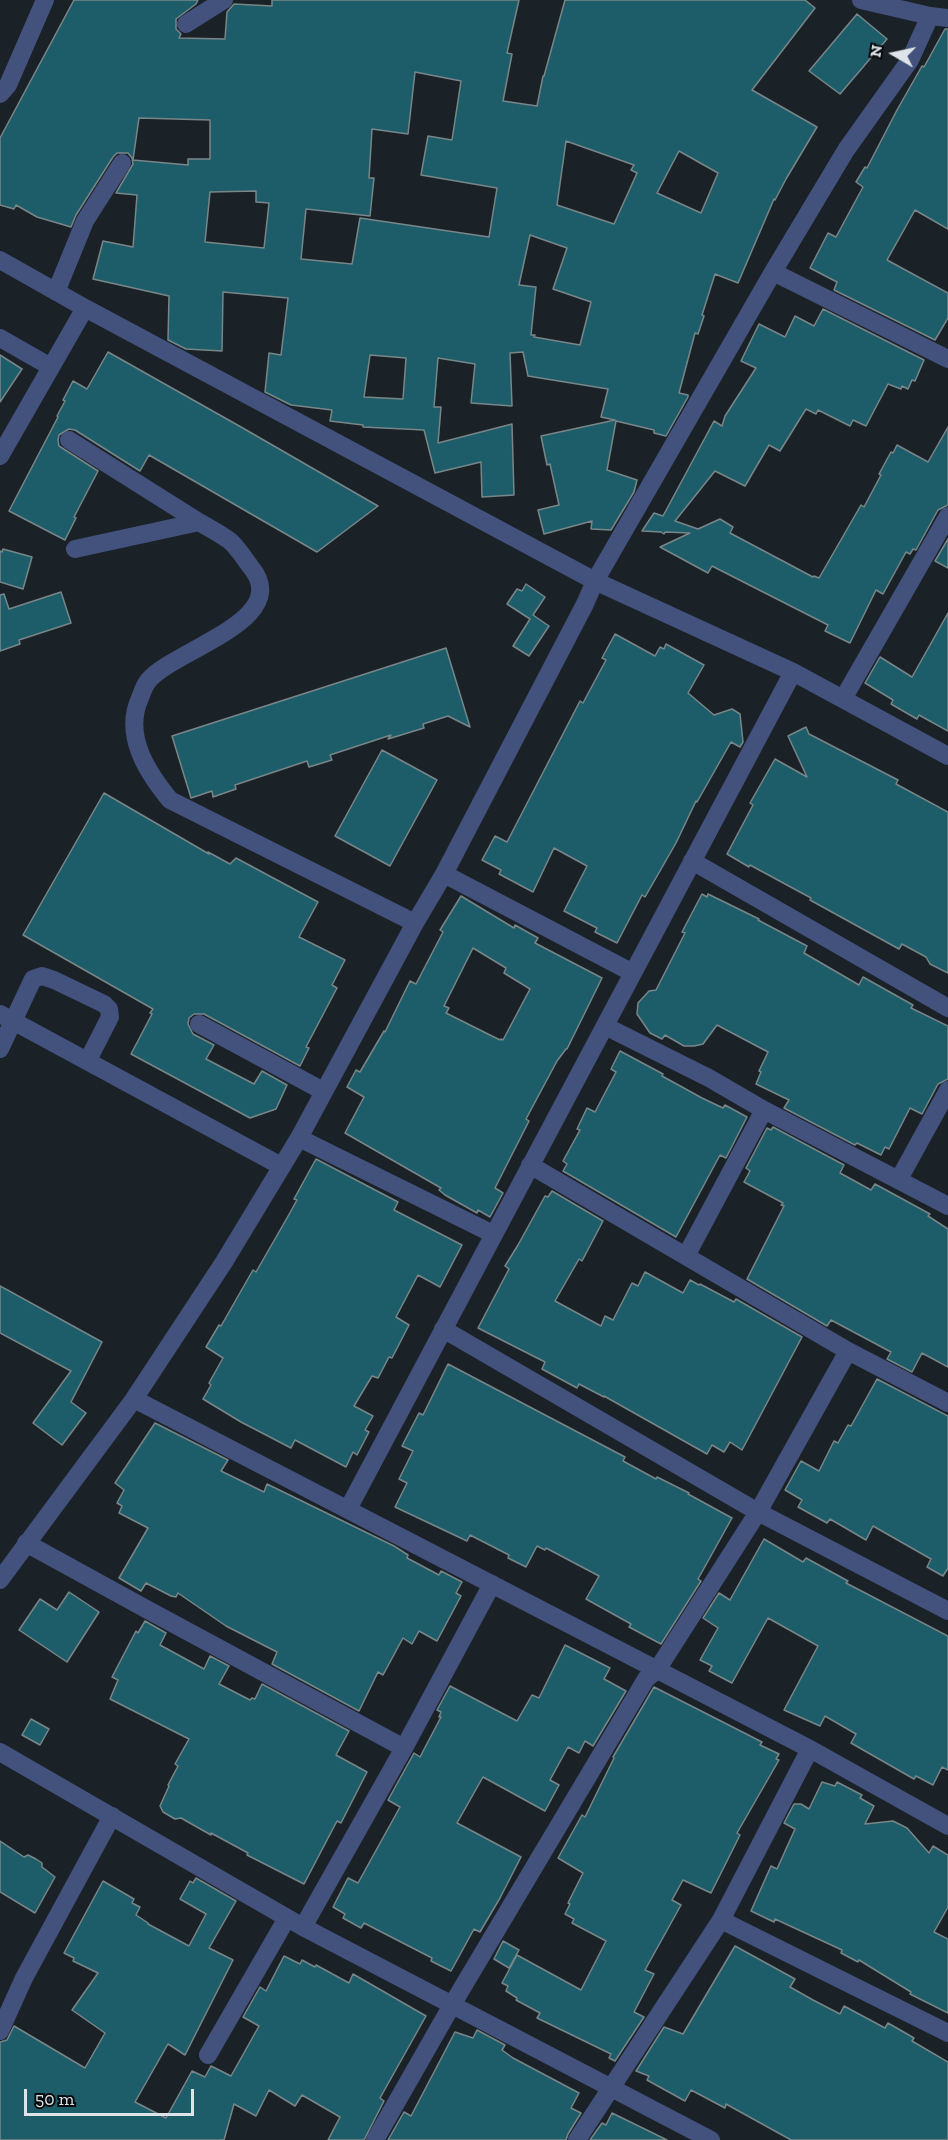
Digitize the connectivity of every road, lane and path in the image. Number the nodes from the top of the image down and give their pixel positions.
1 (45, 0) edge
2 (224, 0) edge
3 (861, 0) edge
4 (911, 6) edge
5 (939, 17) edge
6 (186, 24) dead end
7 (0, 94) edge
8 (122, 163) dead end
9 (0, 260) edge
10 (773, 272) junction
11 (56, 292) junction
12 (85, 308) junction
13 (0, 338) edge
14 (948, 358) edge
15 (51, 367) junction
16 (69, 440) dead end
17 (0, 456) edge
18 (948, 516) edge
19 (199, 522) junction
20 (75, 549) dead end
21 (595, 580) junction
22 (793, 672) junction
23 (843, 699) junction
24 (948, 756) edge
25 (692, 861) junction
26 (444, 874) junction
27 (415, 923) junction
28 (633, 973) junction
29 (948, 1008) edge
30 (7, 1018) edge
31 (200, 1024) dead end
32 (605, 1026) junction
33 (0, 1049) edge
34 (88, 1060) junction
35 (948, 1090) edge
36 (324, 1091) junction
37 (764, 1110) junction
38 (299, 1138) junction
39 (530, 1165) junction
40 (281, 1166) junction
41 (899, 1179) junction
42 (948, 1206) edge
43 (493, 1234) junction
44 (686, 1256) junction
45 (442, 1329) junction
46 (848, 1351) junction
47 (134, 1399) junction
48 (948, 1402) edge
49 (348, 1509) junction
50 (758, 1512) junction
51 (26, 1543) junction
52 (0, 1580) edge
53 (492, 1584) junction
54 (948, 1611) edge
55 (657, 1670) junction
56 (404, 1748) junction
57 (810, 1749) junction
58 (0, 1752) edge
59 (112, 1816) junction
60 (947, 1822) edge
61 (287, 1918) junction
62 (721, 1920) junction
63 (303, 1927) junction
64 (452, 2005) junction
65 (0, 2031) edge
66 (948, 2033) edge
67 (208, 2055) dead end
68 (612, 2088) junction
69 (375, 2140) edge
70 (577, 2140) edge
71 (711, 2140) edge

1 - 7 street
2 - 6 street
3 - 4 street
4 - 5 street
5 - 10 street
8 - 11 street
9 - 11 street
10 - 14 street
10 - 21 street
11 - 12 street
12 - 15 street
12 - 21 street
13 - 15 street
15 - 17 street
16 - 19 street
18 - 23 street
19 - 20 street
19 - 27 street
21 - 22 street
21 - 26 street
22 - 23 street
22 - 25 street
23 - 24 street
25 - 28 street
25 - 29 street
26 - 27 street
26 - 28 street
27 - 36 street
28 - 32 street
30 - 33 street
30 - 34 street
30 - 34 street
31 - 36 street
32 - 37 street
32 - 39 street
34 - 40 street
35 - 41 street
36 - 38 street
37 - 41 street
37 - 44 street
38 - 40 street
38 - 43 street
39 - 43 street
39 - 44 street
40 - 47 street
41 - 42 street
43 - 45 street
44 - 46 street
45 - 49 street
45 - 50 street
46 - 48 street
46 - 50 street
47 - 49 street
47 - 51 street
49 - 53 street
50 - 54 street
50 - 55 street
51 - 52 street
51 - 56 street
53 - 55 street
53 - 56 street
55 - 57 street
55 - 64 street
56 - 63 street
57 - 60 street
57 - 62 street
58 - 59 street
59 - 61 street
59 - 65 street
61 - 63 street
61 - 67 street
62 - 66 street
62 - 68 street
63 - 64 street
64 - 68 street
64 - 69 street
68 - 70 street
68 - 71 street

